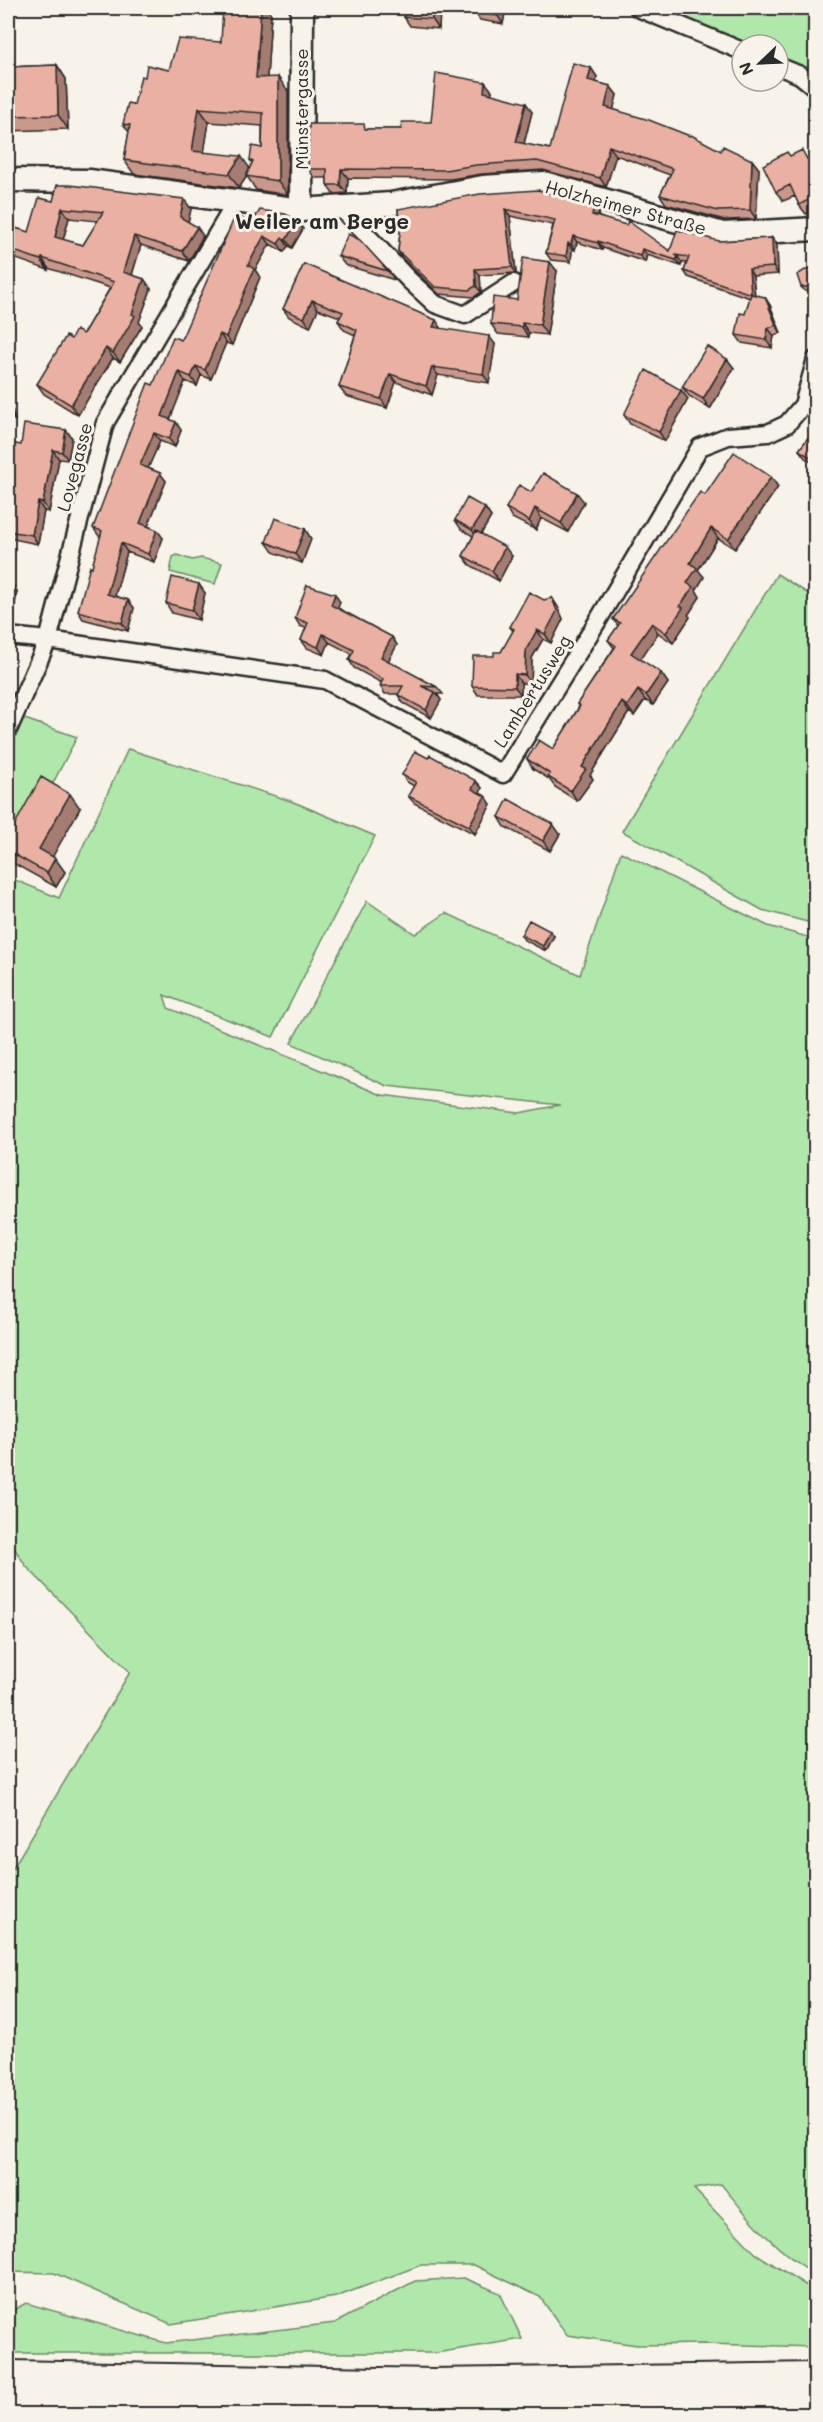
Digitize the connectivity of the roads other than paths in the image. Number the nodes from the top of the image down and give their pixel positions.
1 (302, 8) edge
2 (638, 8) edge
3 (730, 46) edge
4 (790, 71) edge
5 (816, 88) edge
6 (8, 180) edge
7 (236, 202) junction
8 (342, 208) junction
9 (301, 210) junction
10 (816, 229) edge
11 (514, 283) dead end
12 (816, 359) edge
13 (8, 636) edge
14 (48, 640) junction
15 (8, 730) edge
16 (8, 2376) edge
17 (816, 2379) edge
18 (8, 2405) edge
19 (816, 2407) edge
20 (435, 2413) edge

1 - 9 main road, Münstergasse
2 - 3 street
4 - 5 street
6 - 7 main road, Holzheimer Straße
7 - 9 main road, Holzheimer Straße
7 - 14 street, Lovegasse
8 - 9 main road, Holzheimer Straße
8 - 10 main road, Holzheimer Straße
8 - 11 street
12 - 14 street, Lambertusweg
13 - 14 street
14 - 15 street, Lovegasse
16 - 17 highway
18 - 20 highway
19 - 20 highway

